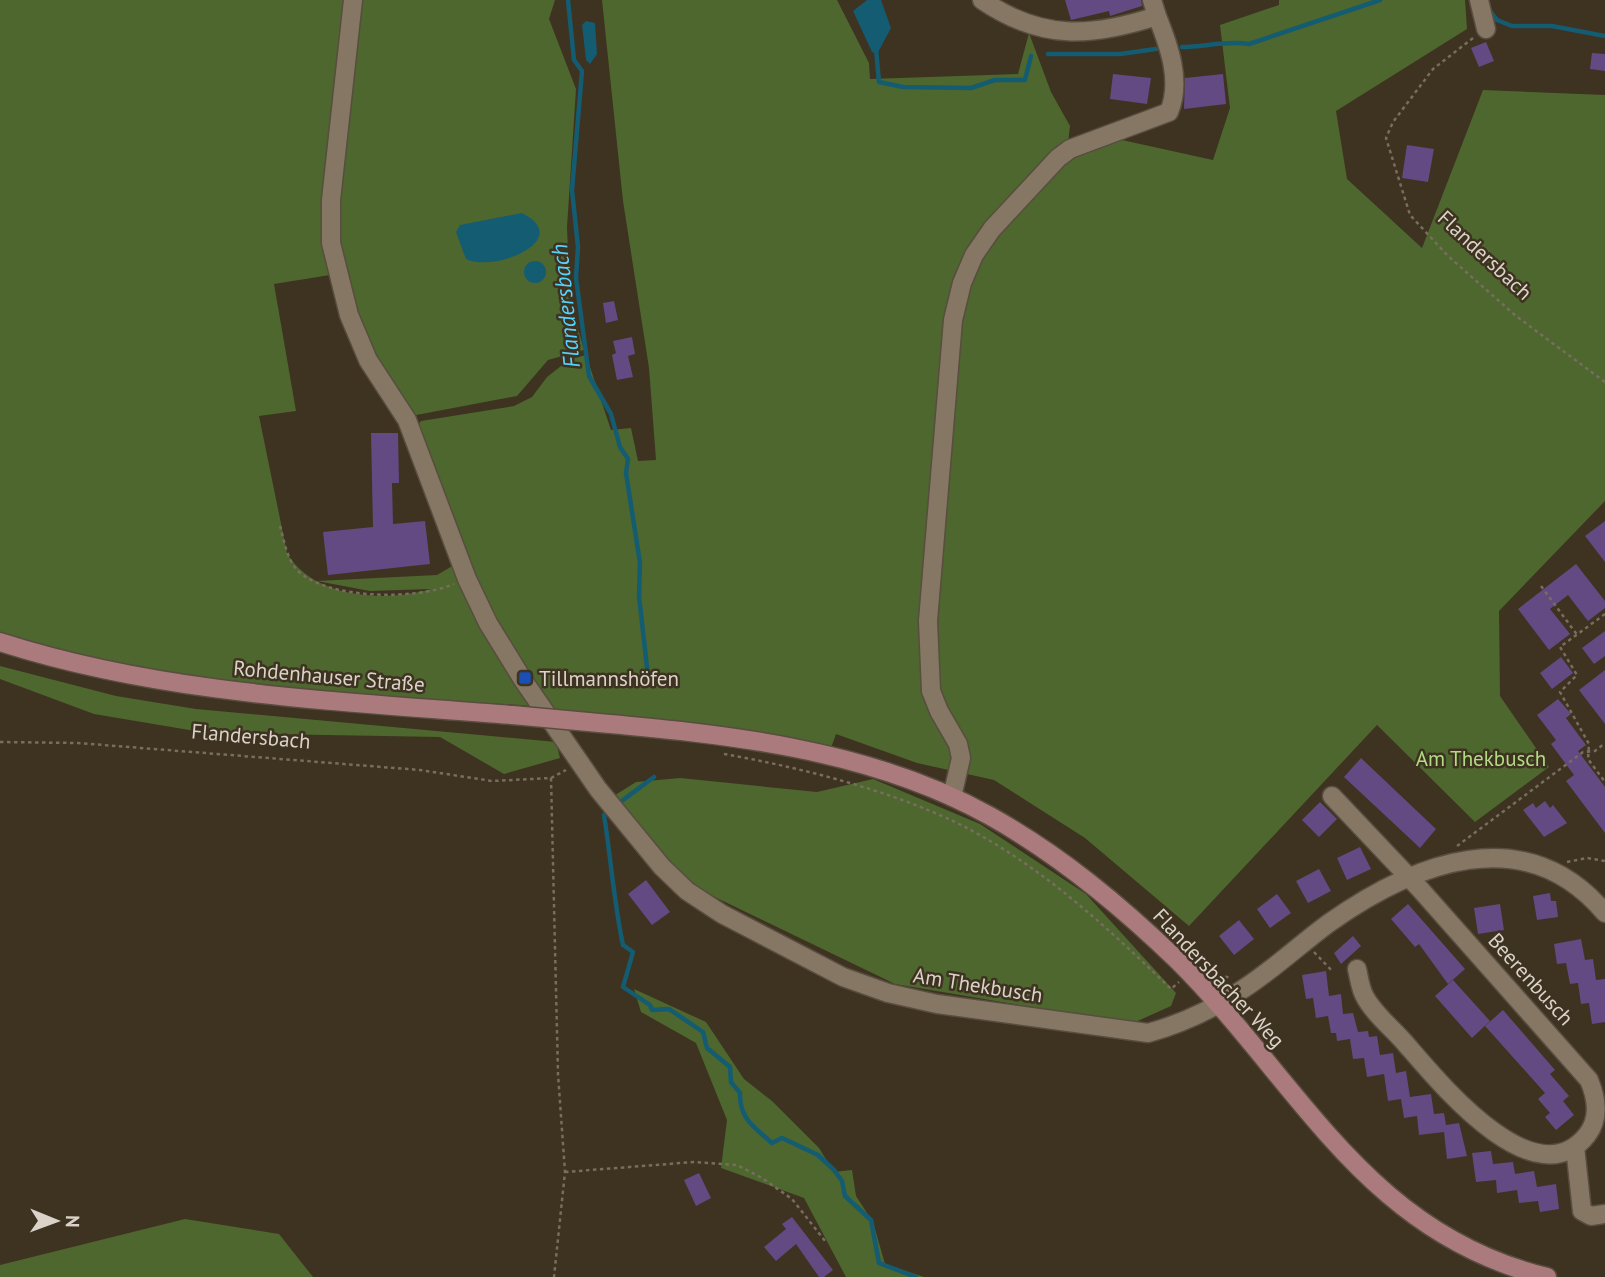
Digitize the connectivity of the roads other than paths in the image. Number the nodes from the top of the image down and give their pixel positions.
1 (353, 0) edge
2 (982, 0) edge
3 (1479, 0) edge
4 (1154, 8) edge
5 (1486, 29) road end
6 (0, 642) edge
7 (658, 728) joint
8 (1332, 796) dead end
9 (951, 797) junction
10 (1408, 876) junction
11 (1605, 913) edge
12 (1357, 969) dead end
13 (1219, 1005) junction
14 (1575, 1147) junction
15 (1605, 1214) edge
16 (1548, 1277) edge

1 - 13 street, Am Thekbusch
2 - 4 street
3 - 5 street
4 - 9 street
6 - 7 main road, Rohdenhauser Straße, bridge
7 - 9 main road, Flandersbacher Weg
8 - 10 street
9 - 13 main road, Flandersbacher Weg
10 - 11 street, Am Thekbusch
10 - 13 street, Am Thekbusch
10 - 14 street, Beerenbusch
12 - 14 street
13 - 16 main road, Flandersbacher Weg
14 - 15 street

